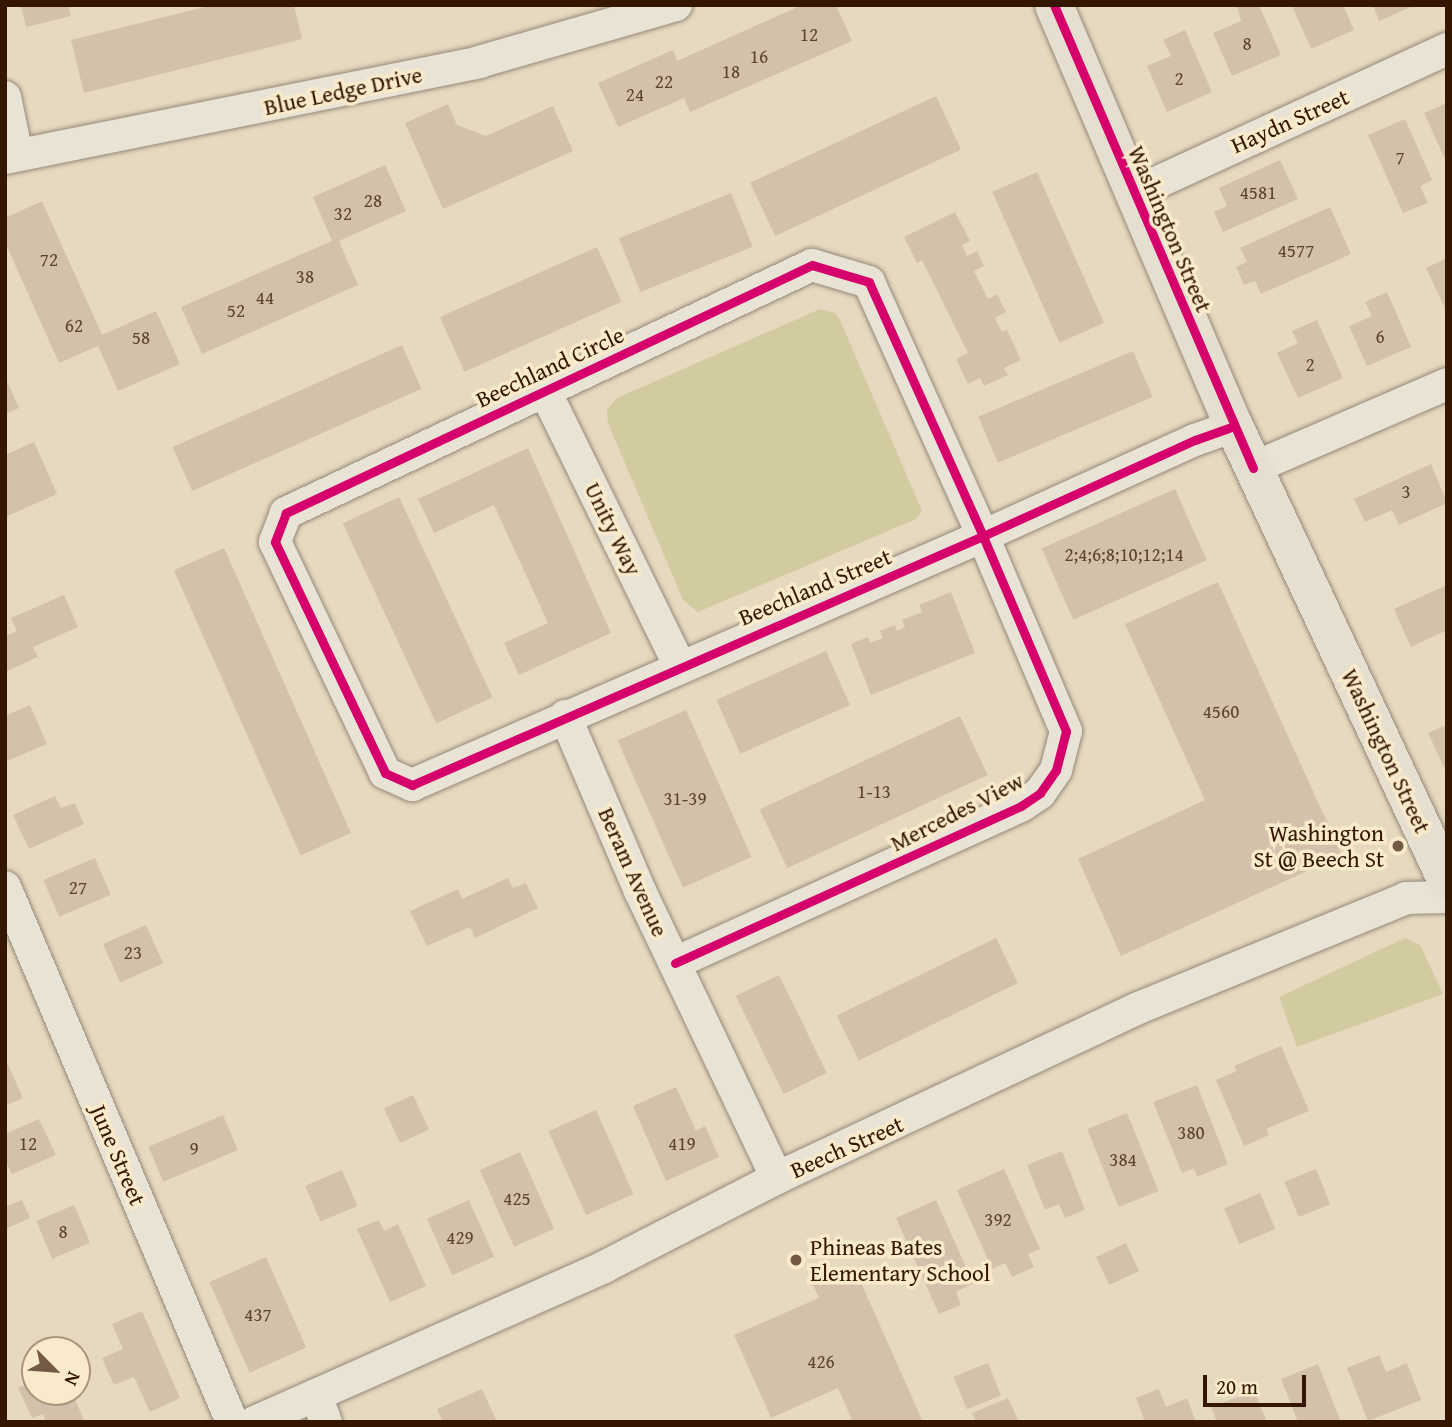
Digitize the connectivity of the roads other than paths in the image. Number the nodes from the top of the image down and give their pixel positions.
1 (676, 5) edge
2 (1054, 5) edge
3 (1447, 50) edge
4 (5, 97) edge
5 (11, 157) edge
6 (1133, 193) junction
7 (1447, 384) edge
8 (545, 391) junction
9 (1234, 426) junction
10 (1253, 468) junction
11 (983, 536) junction
12 (680, 667) junction
13 (565, 716) junction
14 (412, 785) joint
15 (1447, 881) edge
16 (5, 887) edge
17 (1447, 897) edge
18 (674, 963) junction
19 (777, 1178) junction
20 (321, 1408) edge
21 (232, 1422) edge
22 (255, 1422) edge

1 - 5 street, Blue Ledge Drive
2 - 6 main road, Washington Street
3 - 6 street, Haydn Street
4 - 5 street
6 - 9 main road, Washington Street
7 - 10 street
8 - 11 street, Beechland Circle
8 - 12 street, Unity Way
8 - 14 street, Beechland Circle
9 - 10 main road, Washington Street
9 - 11 street, Beechland Street
10 - 15 main road, Washington Street
11 - 12 street, Beechland Street
11 - 18 street, Mercedes View
12 - 13 street, Beechland Street
13 - 14 street, Beechland Street
13 - 18 street, Beram Avenue
16 - 21 street, June Street
17 - 19 street, Beech Street
18 - 19 street, Beram Avenue
19 - 20 street, Beech Street
20 - 22 street, Beech Street

